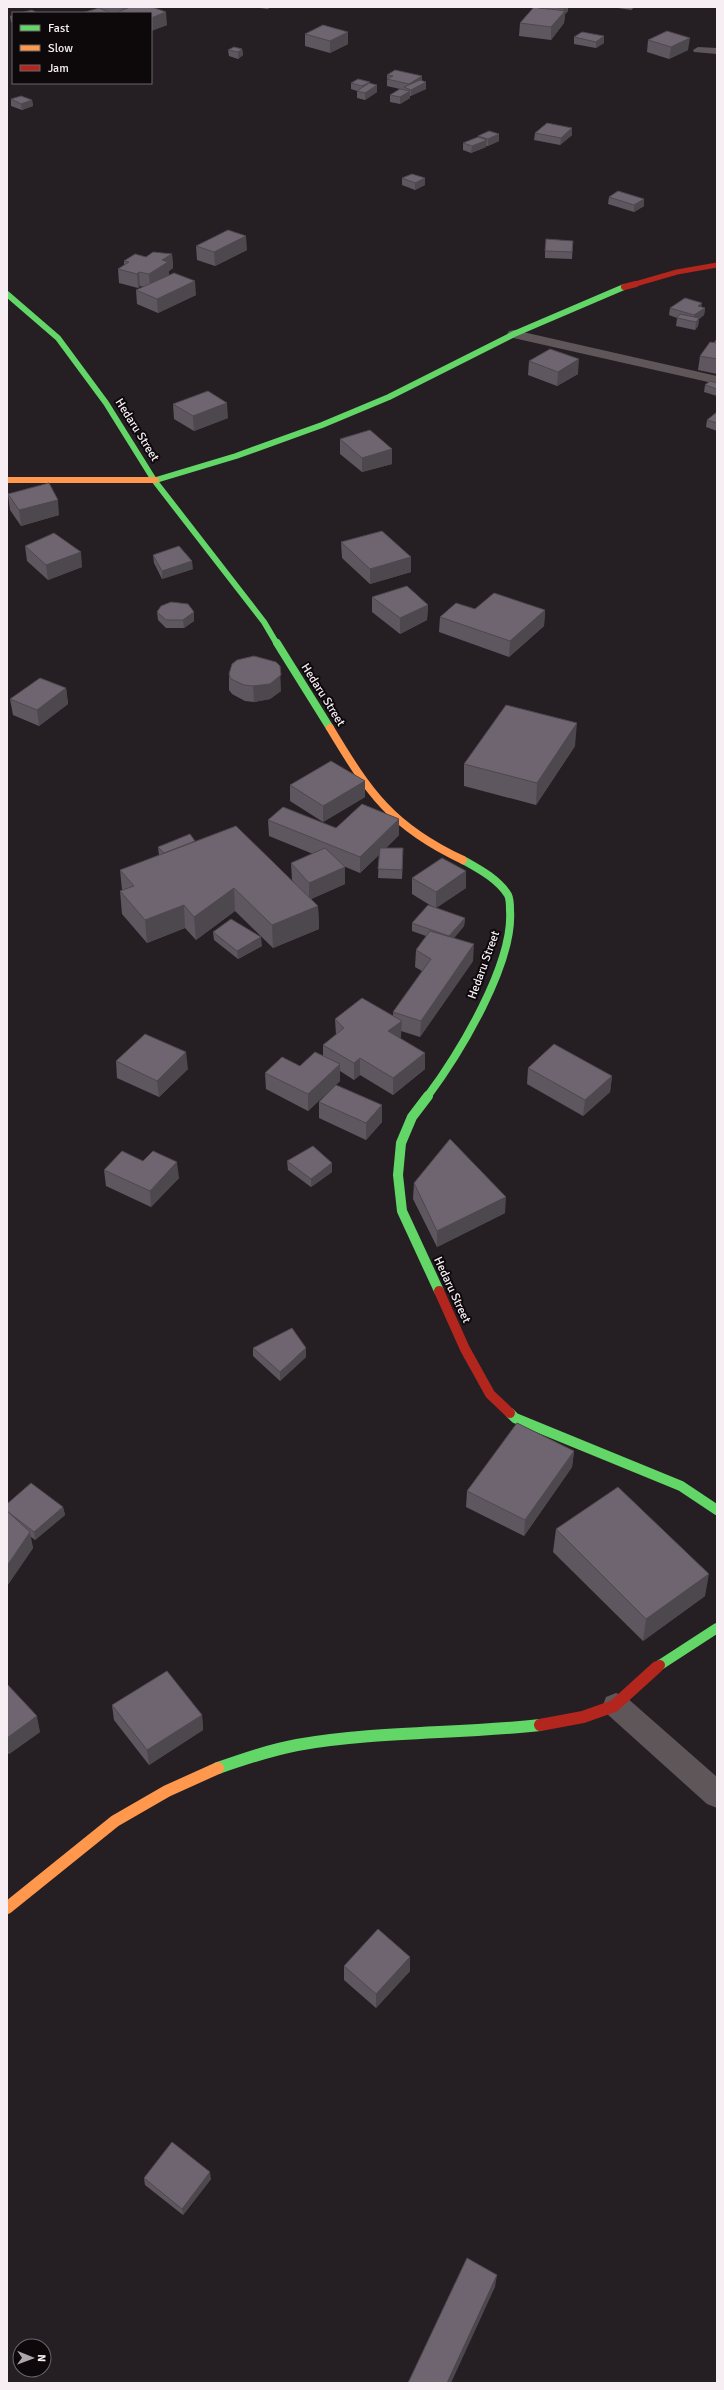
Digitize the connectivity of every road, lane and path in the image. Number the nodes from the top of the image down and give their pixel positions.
1 (698, 50) dead end
2 (717, 51) edge
3 (717, 265) edge
4 (7, 294) edge
5 (514, 334) junction
6 (717, 380) edge
7 (7, 480) edge
8 (154, 480) junction
9 (717, 1510) edge
10 (717, 1628) edge
11 (616, 1705) junction
12 (717, 1795) edge
13 (7, 1908) edge

1 - 2 street
3 - 5 street
4 - 8 street, Hedaru Street
5 - 6 street
5 - 8 street
7 - 8 street
8 - 9 street, Hedaru Street
10 - 11 street
11 - 12 street
11 - 13 street

